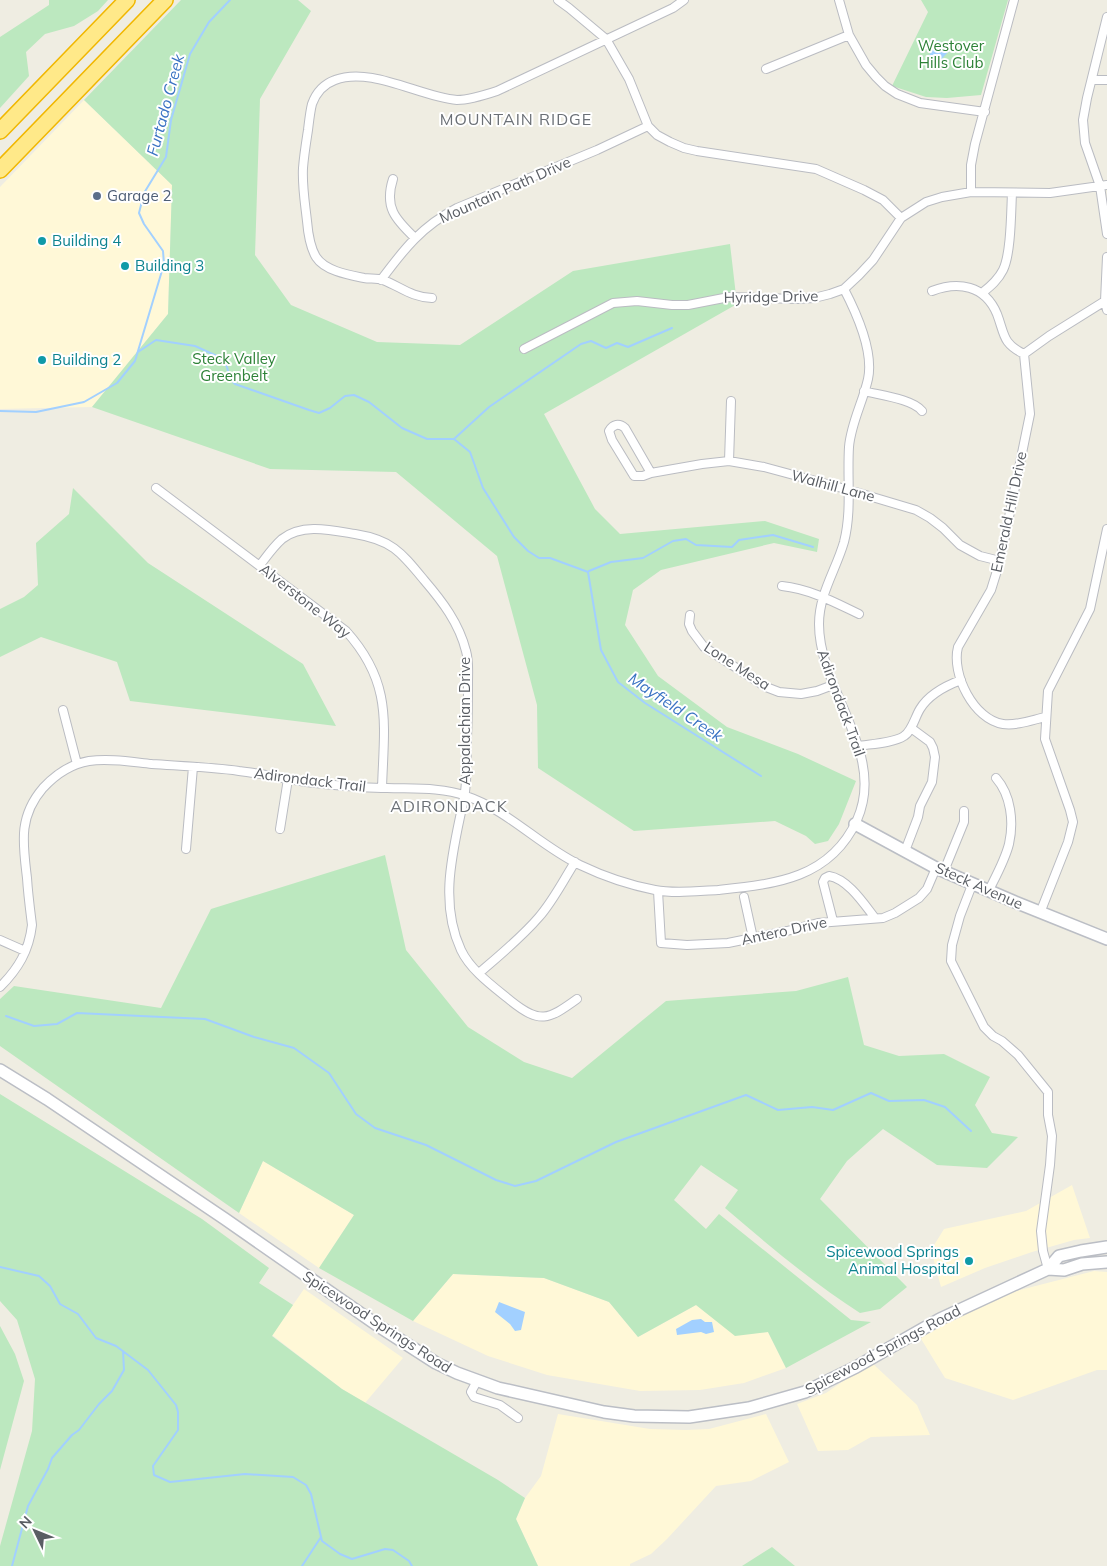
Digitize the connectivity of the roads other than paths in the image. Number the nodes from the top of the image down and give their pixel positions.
1 (127, 0) edge
2 (165, 0) edge
3 (558, 0) edge
4 (684, 0) edge
5 (839, 0) edge
6 (1014, 0) edge
7 (1107, 17) edge
8 (849, 35) junction
9 (606, 39) junction
10 (766, 70) dead end
11 (1092, 80) junction
12 (1107, 80) edge
13 (985, 112) junction
14 (648, 126) junction
15 (0, 131) edge
16 (0, 170) edge
17 (393, 179) dead end
18 (1104, 185) edge
19 (971, 192) junction
20 (1012, 193) junction
21 (901, 218) junction
22 (1107, 234) edge
23 (415, 238) junction
24 (1107, 257) edge
25 (381, 280) junction
26 (844, 289) junction
27 (932, 291) dead end
28 (982, 293) junction
29 (432, 298) dead end
30 (1105, 301) junction
31 (1107, 310) edge
32 (524, 349) dead end
33 (1024, 354) junction
34 (864, 391) junction
35 (731, 401) dead end
36 (922, 411) dead end
37 (729, 461) junction
38 (651, 472) junction
39 (156, 488) dead end
40 (849, 490) junction
41 (1107, 529) edge
42 (1104, 558) edge
43 (1000, 561) junction
44 (260, 565) junction
45 (782, 586) dead end
46 (822, 596) junction
47 (858, 614) dead end
48 (690, 615) dead end
49 (961, 680) junction
50 (833, 685) junction
51 (63, 710) dead end
52 (1045, 717) junction
53 (911, 728) junction
54 (858, 746) junction
55 (77, 764) junction
56 (193, 767) junction
57 (996, 778) dead end
58 (288, 779) junction
59 (382, 788) junction
60 (465, 795) junction
61 (964, 811) dead end
62 (855, 824) junction
63 (280, 829) dead end
64 (186, 849) dead end
65 (905, 851) junction
66 (574, 862) junction
67 (940, 870) junction
68 (972, 885) junction
69 (989, 890) junction
70 (658, 891) junction
71 (744, 897) dead end
72 (1040, 913) junction
73 (875, 918) junction
74 (833, 921) junction
75 (753, 938) junction
76 (1107, 939) edge
77 (0, 940) edge
78 (26, 951) junction
79 (479, 973) junction
80 (0, 987) edge
81 (577, 999) dead end
82 (0, 1070) edge
83 (1107, 1247) edge
84 (1107, 1262) edge
85 (1048, 1269) junction
86 (477, 1381) junction
87 (518, 1418) dead end

1 - 15 highway
2 - 16 highway
3 - 9 street
4 - 9 street
5 - 8 street
6 - 13 street
7 - 11 street
8 - 10 street
8 - 13 street
9 - 14 street
9 - 25 street
11 - 12 street
11 - 18 street
13 - 19 street
14 - 21 street
14 - 23 street, Mountain Path Drive
17 - 23 street
18 - 20 street, Hyridge Drive
18 - 22 street
19 - 20 street, Hyridge Drive
19 - 21 street, Hyridge Drive
20 - 28 street
21 - 26 street, Hyridge Drive
23 - 25 street, Mountain Path Drive
24 - 30 street
25 - 29 street
26 - 32 street, Hyridge Drive
26 - 34 street, Adirondack Trail
27 - 28 street
28 - 33 street
30 - 31 street
30 - 33 street
33 - 43 street, Emerald Hill Drive
34 - 36 street
34 - 40 street, Adirondack Trail
35 - 37 street
37 - 38 street, Walhill Lane
37 - 40 street, Walhill Lane
38 - 38 street, Walhill Lane
39 - 44 street, Alverstone Way
40 - 43 street, Walhill Lane
40 - 46 street, Adirondack Trail
41 - 42 street
42 - 52 street
43 - 49 street, Emerald Hill Drive
44 - 59 street, Alverstone Way
44 - 60 street, Appalachian Drive
45 - 46 street
46 - 47 street
46 - 50 street, Adirondack Trail
48 - 50 street, Lone Mesa
49 - 52 street, Emerald Hill Drive
49 - 53 street
50 - 54 street, Adirondack Trail
51 - 55 street
52 - 72 street
53 - 54 street
53 - 65 street
54 - 62 street, Adirondack Trail
55 - 56 street, Adirondack Trail
55 - 78 street, Adirondack Trail
56 - 58 street, Adirondack Trail
56 - 64 street
57 - 69 street
58 - 59 street, Adirondack Trail
58 - 63 street
59 - 60 street, Adirondack Trail
60 - 66 street, Adirondack Trail
60 - 79 street, Appalachian Drive
61 - 67 street, Antero Drive
62 - 65 main road, Steck Avenue
62 - 70 street, Adirondack Trail
65 - 67 main road, Steck Avenue
66 - 70 street, Adirondack Trail
66 - 79 street
67 - 68 main road, Steck Avenue
67 - 73 street, Antero Drive
68 - 69 main road, Steck Avenue
68 - 85 street
69 - 72 main road, Steck Avenue
70 - 75 street, Antero Drive
71 - 75 street
72 - 76 main road, Steck Avenue
73 - 74 street, Antero Drive
73 - 74 street
74 - 75 street, Antero Drive
77 - 78 street
78 - 80 street, Adirondack Trail
79 - 81 street, Appalachian Drive
82 - 86 main road, Spicewood Springs Road
83 - 85 main road, Spicewood Springs Road
84 - 85 main road, Spicewood Springs Road
85 - 86 main road, Spicewood Springs Road
86 - 87 street

